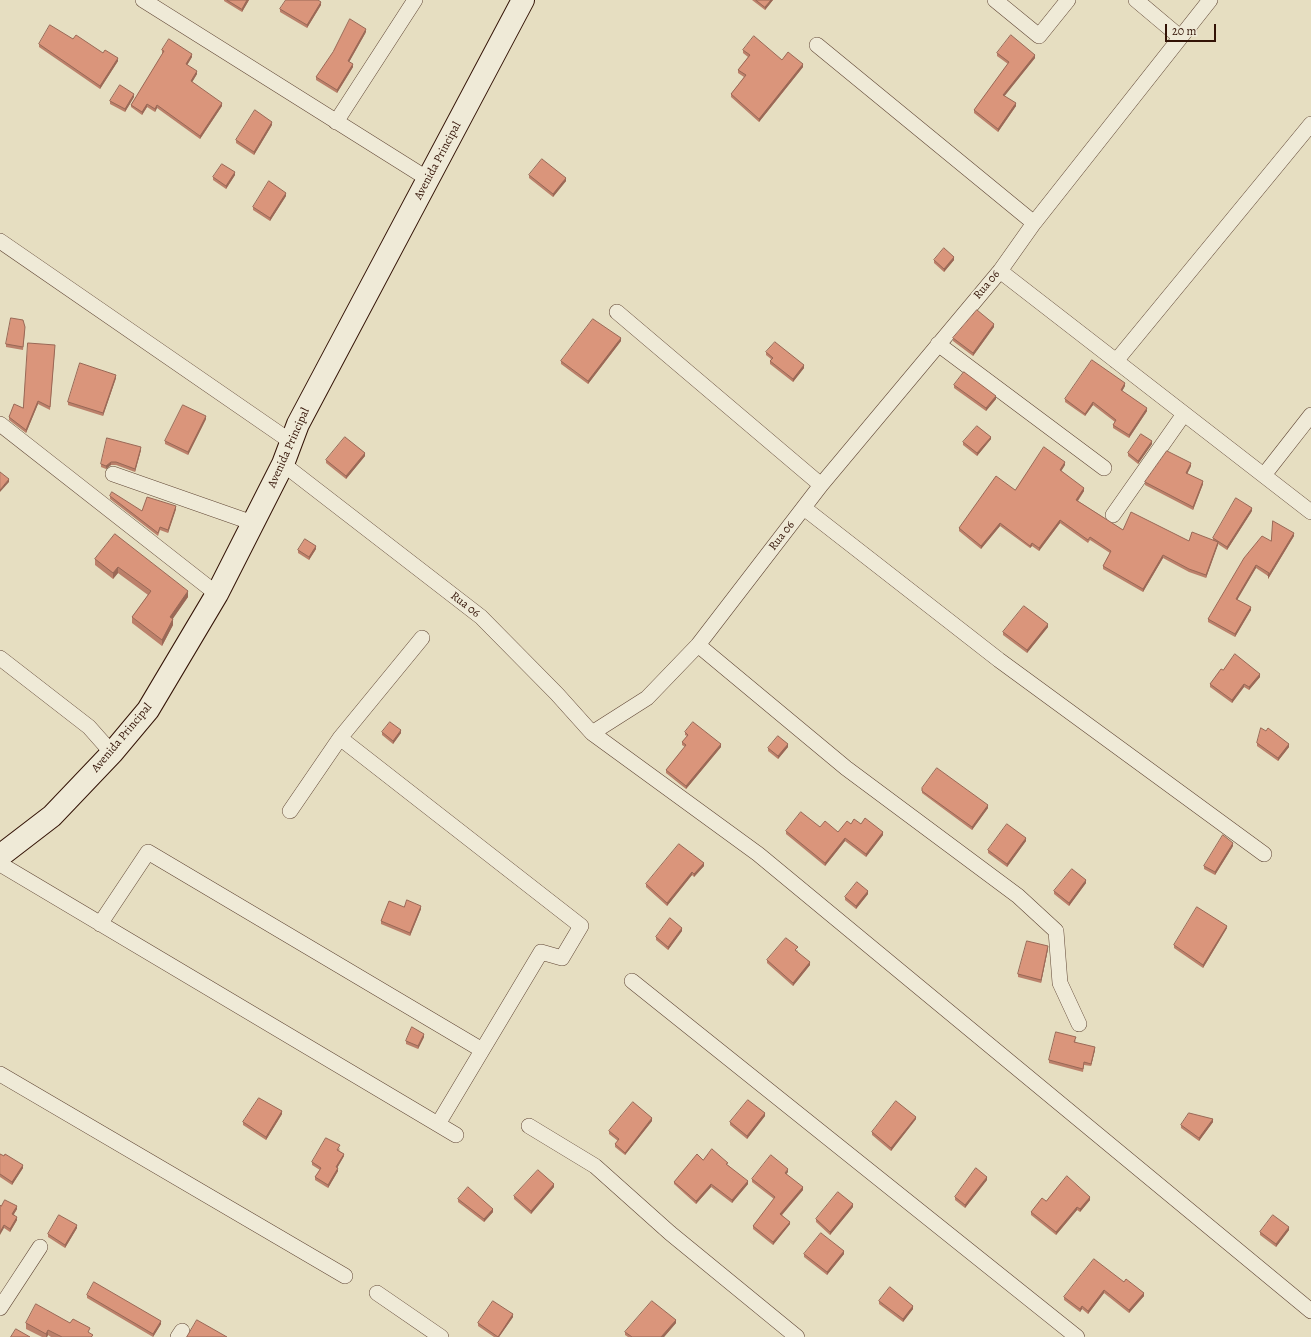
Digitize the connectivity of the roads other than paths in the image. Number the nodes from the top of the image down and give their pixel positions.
1 (143, 0) edge
2 (415, 0) edge
3 (523, 0) edge
4 (994, 0) edge
5 (1068, 0) edge
6 (1136, 0) edge
7 (1210, 0) edge
8 (1180, 38) junction
9 (817, 45) dead end
10 (336, 122) junction
11 (1311, 124) edge
12 (428, 179) junction
13 (1034, 223) junction
14 (0, 241) edge
15 (1000, 271) junction
16 (618, 312) dead end
17 (938, 344) junction
18 (1116, 361) junction
19 (1184, 414) junction
20 (1311, 414) edge
21 (0, 424) edge
22 (290, 441) junction
23 (283, 464) junction
24 (1104, 468) dead end
25 (113, 474) dead end
26 (1264, 475) junction
27 (821, 485) junction
28 (804, 508) junction
29 (1311, 512) edge
30 (1113, 515) dead end
31 (253, 523) junction
32 (216, 594) junction
33 (422, 638) dead end
34 (698, 645) junction
35 (0, 658) edge
36 (592, 732) junction
37 (340, 738) junction
38 (112, 753) junction
39 (290, 812) dead end
40 (1264, 854) dead end
41 (0, 856) edge
42 (0, 864) edge
43 (100, 924) junction
44 (632, 981) dead end
45 (1079, 1024) dead end
46 (482, 1050) junction
47 (0, 1074) edge
48 (438, 1124) junction
49 (529, 1126) dead end
50 (456, 1135) dead end
51 (40, 1246) dead end
52 (344, 1276) dead end
53 (377, 1293) dead end
54 (0, 1308) edge
55 (1311, 1311) edge
56 (441, 1337) edge
57 (797, 1337) edge
58 (1076, 1337) edge

1 - 10 street
2 - 10 street
3 - 12 street, Avenida Principal
4 - 5 street
6 - 8 street
7 - 8 street, Rua 06
8 - 13 street, Rua 06
9 - 13 street
10 - 12 street
11 - 18 street
12 - 22 street, Avenida Principal
13 - 15 street, Rua 06
14 - 22 street
15 - 17 street, Rua 06
15 - 18 street
16 - 27 street
17 - 24 street
17 - 27 street, Rua 06
18 - 19 street
19 - 26 street
19 - 30 street
20 - 26 street
21 - 32 street
22 - 23 street, Avenida Principal
23 - 31 street, Avenida Principal
23 - 36 street, Rua 06
25 - 31 street
26 - 29 street
27 - 28 street, Rua 06
28 - 34 street, Rua 06
28 - 40 street
31 - 32 street, Avenida Principal
32 - 38 street, Avenida Principal
33 - 37 street
34 - 36 street, Rua 06
34 - 45 street
35 - 38 street
36 - 55 street
37 - 39 street
37 - 46 street
38 - 41 street, Avenida Principal
42 - 43 street
43 - 46 street
43 - 48 street
44 - 58 street
46 - 48 street
47 - 52 street
48 - 50 street
49 - 57 street
51 - 54 street
53 - 56 street

